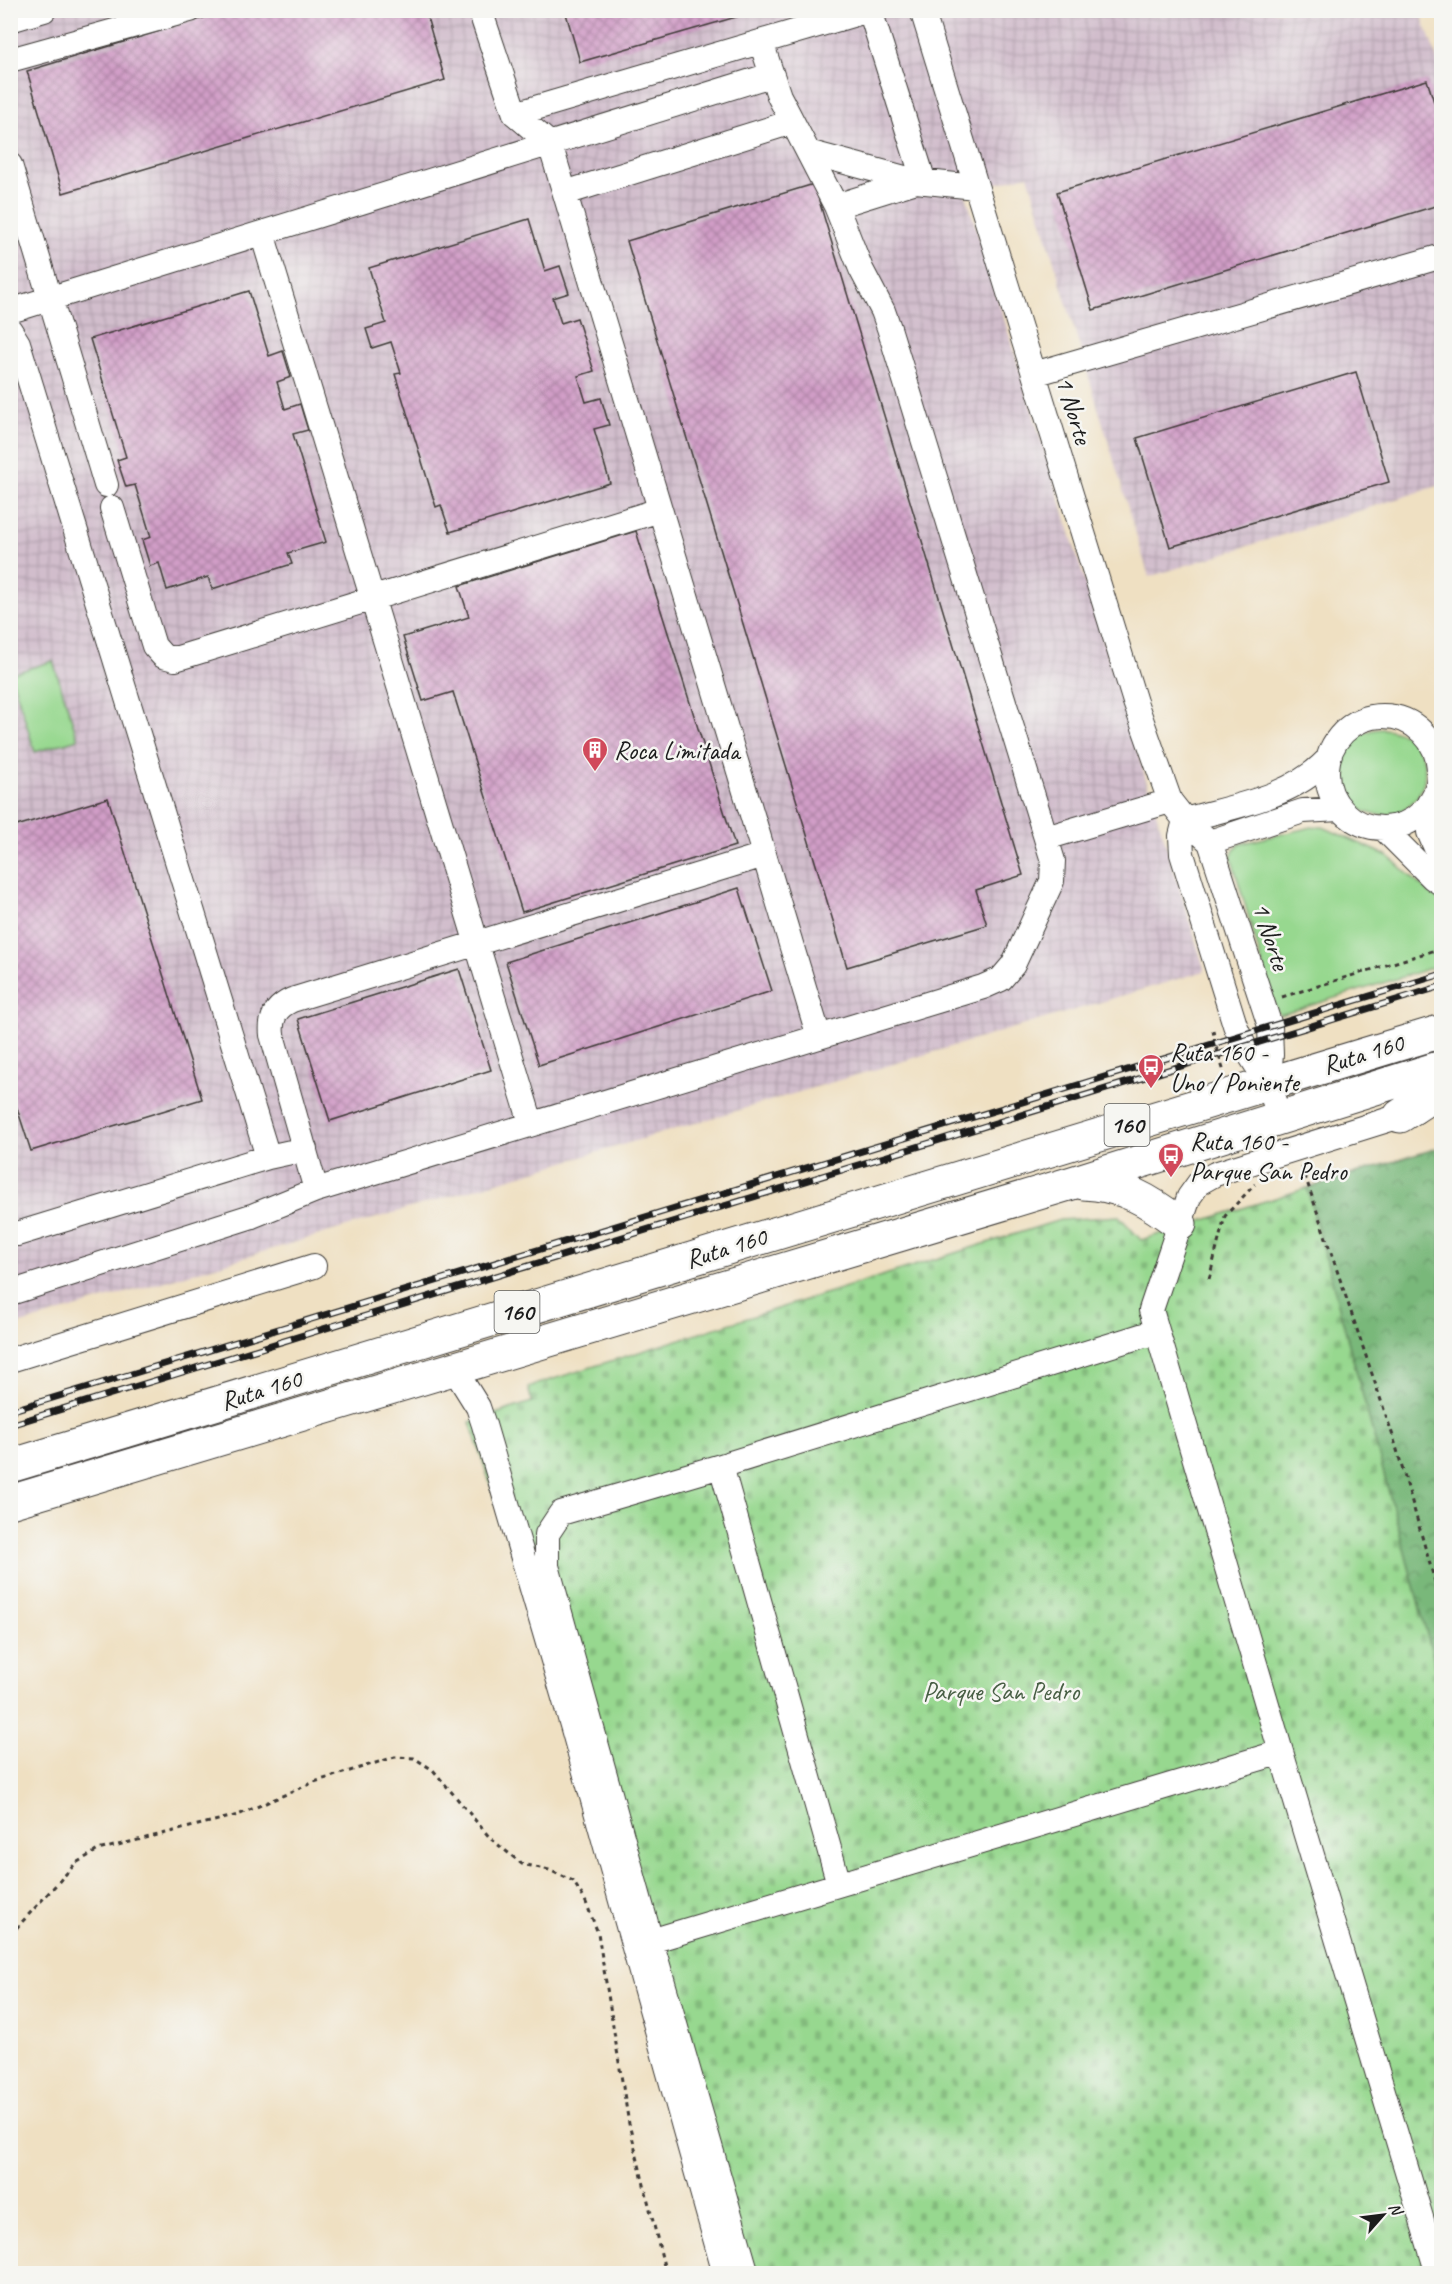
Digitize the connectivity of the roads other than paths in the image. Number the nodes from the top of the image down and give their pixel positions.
1 (44, 10) edge
2 (190, 10) edge
3 (480, 10) edge
4 (870, 10) edge
5 (922, 10) edge
6 (10, 21) edge
7 (761, 42) junction
8 (10, 60) edge
9 (771, 75) junction
10 (515, 114) junction
11 (792, 122) junction
12 (550, 144) junction
13 (808, 153) junction
14 (10, 165) edge
15 (920, 182) junction
16 (976, 187) junction
17 (565, 193) junction
18 (836, 206) junction
19 (262, 233) junction
20 (1439, 256) dead end
21 (50, 299) junction
22 (10, 311) edge
23 (10, 330) edge
24 (1034, 374) junction
25 (660, 510) junction
26 (373, 599) junction
27 (1433, 734) edge
28 (1327, 760) junction
29 (1440, 772) edge
30 (1170, 801) junction
31 (1429, 803) junction
32 (1340, 809) junction
33 (1185, 820) junction
34 (1383, 828) junction
35 (1046, 838) junction
36 (1210, 842) junction
37 (764, 855) junction
38 (1442, 862) edge
39 (1442, 884) edge
40 (476, 942) junction
41 (1442, 1031) edge
42 (819, 1037) junction
43 (1442, 1067) edge
44 (1268, 1083) junction
45 (1442, 1089) edge
46 (1442, 1104) edge
47 (1400, 1116) junction
48 (1280, 1119) junction
49 (531, 1124) junction
50 (305, 1149) junction
51 (268, 1157) junction
52 (1072, 1183) junction
53 (316, 1190) junction
54 (1180, 1224) junction
55 (10, 1234) edge
56 (314, 1266) dead end
57 (10, 1293) edge
58 (1157, 1331) junction
59 (10, 1360) edge
60 (453, 1367) junction
61 (10, 1466) edge
62 (721, 1466) junction
63 (10, 1502) edge
64 (1281, 1752) junction
65 (839, 1884) junction
66 (651, 1941) junction
67 (725, 2274) edge
68 (747, 2274) edge
69 (1438, 2274) edge

1 - 6 street
2 - 8 street
3 - 10 street
4 - 7 street
4 - 15 street
5 - 16 street, 1 Norte
7 - 9 street
7 - 10 street
9 - 11 street
9 - 12 street
10 - 12 street
11 - 13 street
11 - 17 street
12 - 17 street
12 - 19 street
13 - 15 street
13 - 18 street
14 - 21 street
15 - 16 street
15 - 18 street
16 - 24 street, 1 Norte
17 - 25 street
18 - 35 street
19 - 21 street
19 - 26 street
20 - 24 street
21 - 22 street
21 - 26 street
23 - 51 street
24 - 30 street, 1 Norte
25 - 26 street
25 - 37 street
26 - 40 street
27 - 28 street
27 - 29 street
28 - 32 street
28 - 33 street
29 - 31 street
30 - 33 street, 1 Norte
30 - 35 street
31 - 34 street
31 - 38 street
32 - 34 street
32 - 36 street
33 - 36 street, 1 Norte
33 - 44 street, 1 Norte
34 - 39 street
35 - 42 street
36 - 44 street, 1 Norte
37 - 40 street
37 - 42 street
40 - 49 street
40 - 50 street
41 - 44 highway, Ruta 160 / 160
42 - 49 street
43 - 48 highway, Ruta 160 / 160
44 - 48 street, 1 Norte
44 - 61 highway, Ruta 160 / 160
45 - 47 highway
46 - 47 street
47 - 54 street
48 - 52 highway, Ruta 160 / 160
49 - 53 street
50 - 51 street
50 - 53 street
51 - 55 street
52 - 54 highway
52 - 60 highway, Ruta 160 / 160
53 - 57 street
54 - 58 street
56 - 59 street
58 - 62 street
58 - 64 street
60 - 63 highway, Ruta 160 / 160
60 - 67 street
62 - 65 street
62 - 66 street
64 - 65 street
64 - 69 street
65 - 66 street
66 - 68 street

